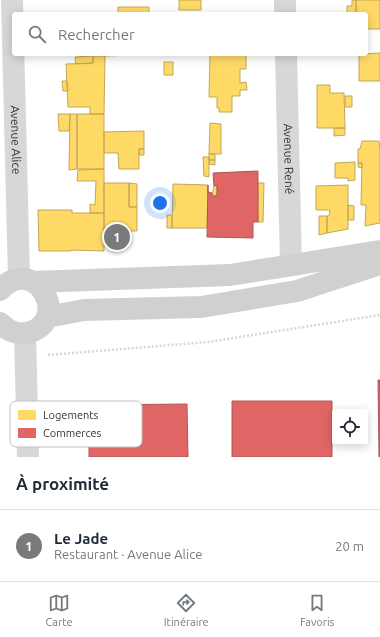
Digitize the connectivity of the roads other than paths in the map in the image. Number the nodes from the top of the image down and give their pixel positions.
1 (12, 0) edge
2 (285, 0) edge
3 (285, 12) edge
4 (286, 56) edge
5 (380, 251) edge
6 (380, 264) edge
7 (291, 265) junction
8 (12, 283) edge
9 (47, 317) junction
10 (0, 323) edge
11 (25, 333) junction
12 (27, 401) edge
13 (28, 447) edge
14 (28, 457) edge

1 - 8 street, Avenue Alice
2 - 3 street
4 - 7 street, Avenue René
5 - 7 main road
6 - 9 main road
7 - 8 main road
8 - 9 main road
9 - 11 main road
10 - 11 main road
11 - 12 street
13 - 14 street

